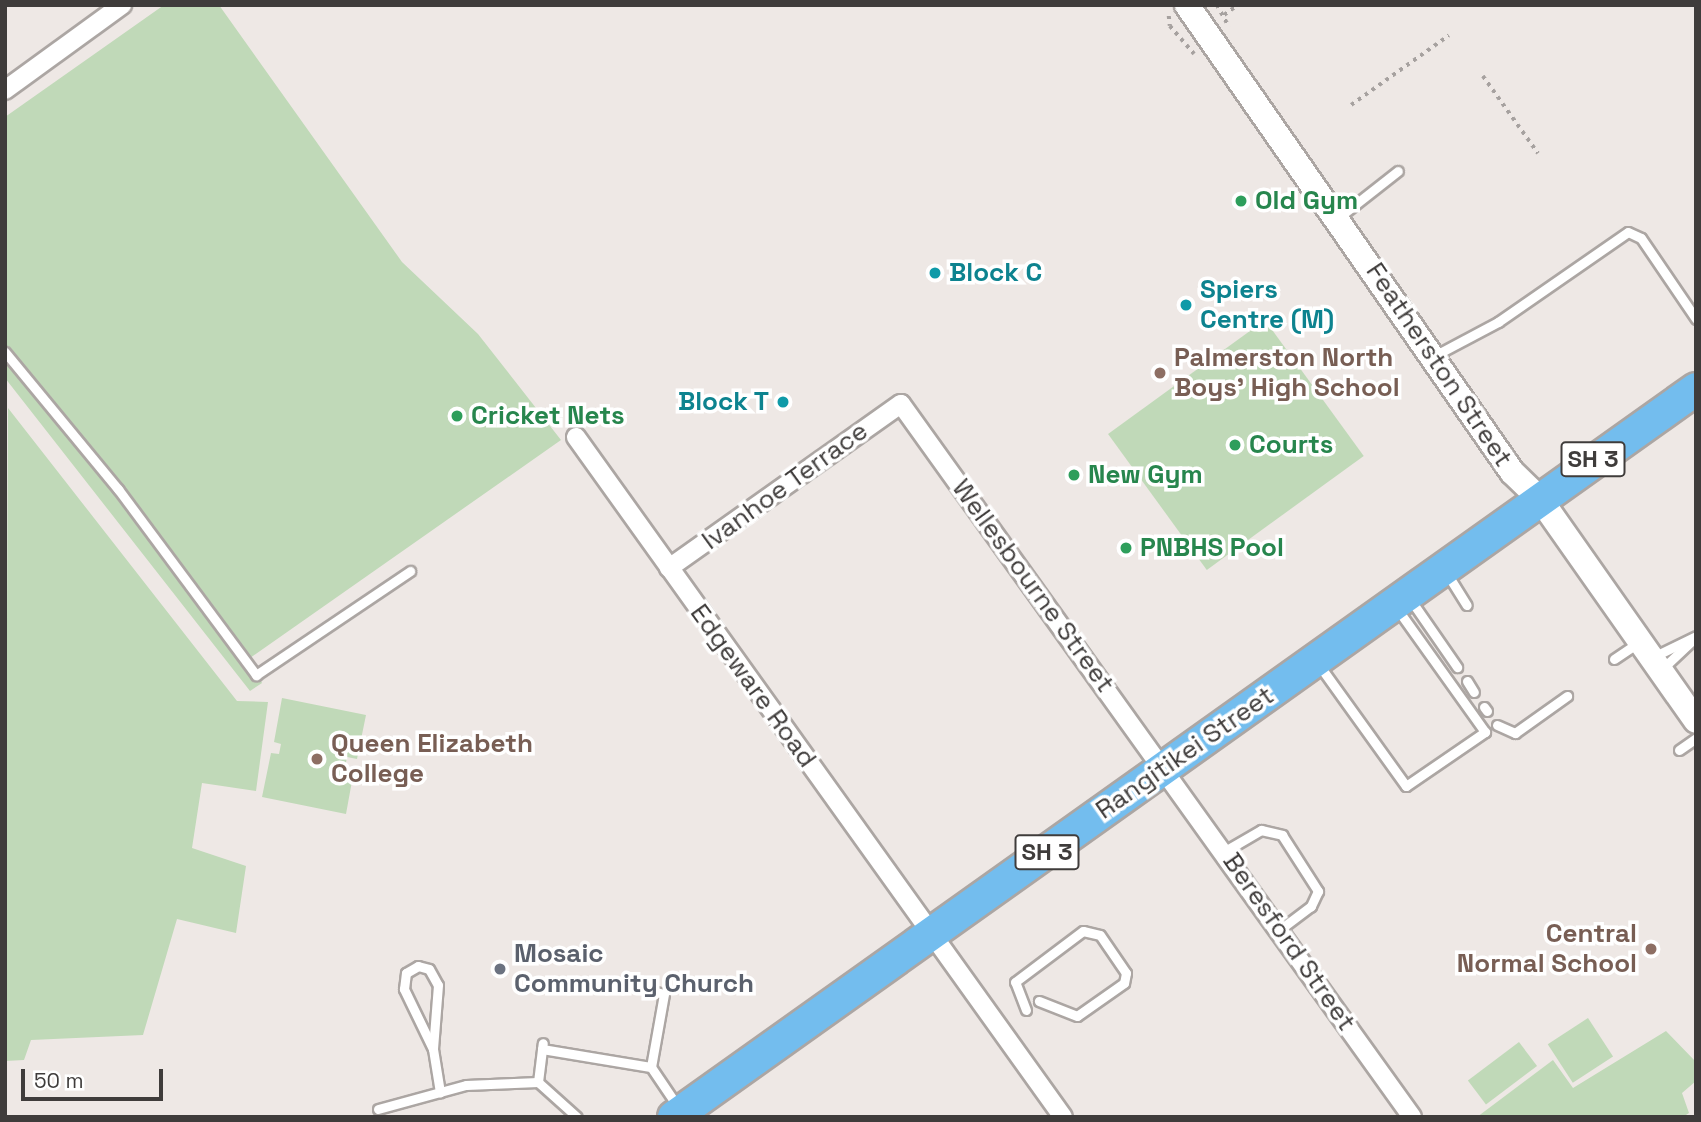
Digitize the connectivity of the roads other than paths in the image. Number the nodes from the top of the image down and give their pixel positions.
1 (122, 5) edge
2 (1178, 11) edge
3 (5, 90) edge
4 (1398, 171) dead end
5 (1338, 218) junction
6 (1696, 318) edge
7 (5, 352) edge
8 (1431, 358) junction
9 (1696, 389) edge
10 (901, 404) joint
11 (576, 437) dead end
12 (1540, 499) junction
13 (670, 568) junction
14 (410, 571) dead end
15 (1445, 571) junction
16 (1402, 601) junction
17 (1467, 605) dead end
18 (1696, 636) edge
19 (1650, 657) junction
20 (1614, 659) dead end
21 (1316, 661) junction
22 (1457, 667) dead end
23 (1467, 681) dead end
24 (1474, 692) dead end
25 (1567, 696) dead end
26 (1696, 721) edge
27 (1497, 725) dead end
28 (1696, 738) edge
29 (1679, 750) dead end
30 (1164, 768) junction
31 (1225, 851) junction
32 (1280, 929) junction
33 (931, 934) junction
34 (656, 992) dead end
35 (1039, 1001) dead end
36 (1026, 1010) dead end
37 (433, 1049) junction
38 (651, 1067) junction
39 (538, 1082) junction
40 (440, 1092) junction
41 (378, 1109) dead end
42 (690, 1111) edge
43 (577, 1117) edge
44 (1063, 1117) edge
45 (1412, 1117) edge

1 - 3 street
2 - 5 main road, Featherston Street
4 - 5 lane
5 - 8 main road, Featherston Street
6 - 8 lane
7 - 14 lane
8 - 12 main road, Featherston Street
9 - 12 highway, Rangitikei Street / SH 3
10 - 13 street, Ivanhoe Terrace
10 - 30 street, Wellesbourne Street
11 - 13 street, Edgeware Road
12 - 15 highway, Rangitikei Street / SH 3
12 - 19 main road, Featherston Street
13 - 33 street, Edgeware Road
15 - 16 highway, Rangitikei Street / SH 3
15 - 17 lane
16 - 21 highway, Rangitikei Street / SH 3
16 - 21 lane
16 - 22 lane
18 - 19 lane
18 - 19 lane
19 - 20 lane
19 - 26 main road, Featherston Street
21 - 30 highway, Rangitikei Street / SH 3
23 - 24 lane
25 - 27 lane
28 - 29 lane
30 - 31 street, Beresford Street
30 - 33 highway, Rangitikei Street / SH 3
31 - 32 street, Beresford Street
31 - 32 lane
32 - 45 street, Beresford Street
33 - 42 highway, Rangitikei Street / SH 3
33 - 44 street, Edgeware Road
34 - 38 lane
35 - 36 lane
37 - 37 lane
37 - 40 lane
38 - 39 lane
38 - 42 lane
39 - 40 lane
39 - 43 lane
40 - 41 lane

